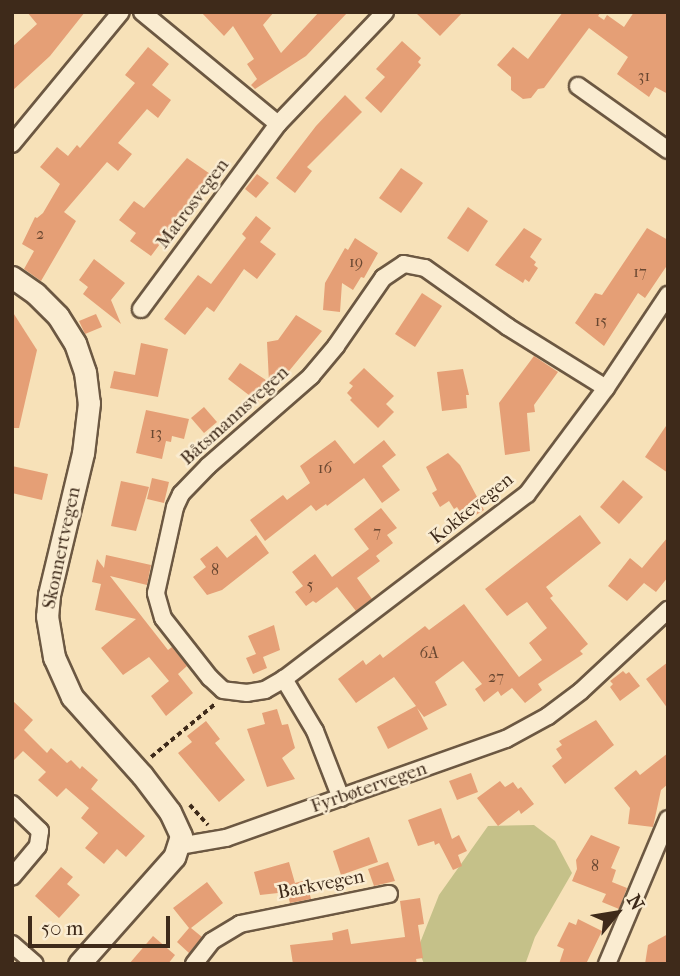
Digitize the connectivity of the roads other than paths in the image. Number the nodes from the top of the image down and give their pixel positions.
1 (121, 12) edge
2 (142, 12) edge
3 (385, 12) edge
4 (578, 86) dead end
5 (278, 124) junction
6 (12, 144) edge
7 (668, 150) edge
8 (12, 277) edge
9 (668, 295) edge
10 (141, 309) dead end
11 (606, 388) junction
12 (668, 610) edge
13 (284, 679) junction
14 (341, 798) junction
15 (12, 804) edge
16 (668, 819) edge
17 (179, 846) junction
18 (12, 877) edge
19 (389, 894) dead end
20 (12, 944) edge
21 (35, 964) edge
22 (79, 964) edge
23 (194, 964) edge
24 (607, 964) edge

1 - 6 street
2 - 5 street
3 - 5 street, Matrosvegen
4 - 7 street
5 - 10 street, Matrosvegen
8 - 17 street, Skonnertvegen
9 - 11 street, Kokkevegen
11 - 13 street, Kokkevegen
11 - 13 street, Båtsmannsvegen
12 - 14 street, Fyrbøtervegen
13 - 14 street
14 - 17 street, Fyrbøtervegen
15 - 18 street
16 - 24 street
17 - 22 street
19 - 23 street, Barkvegen
20 - 21 street

